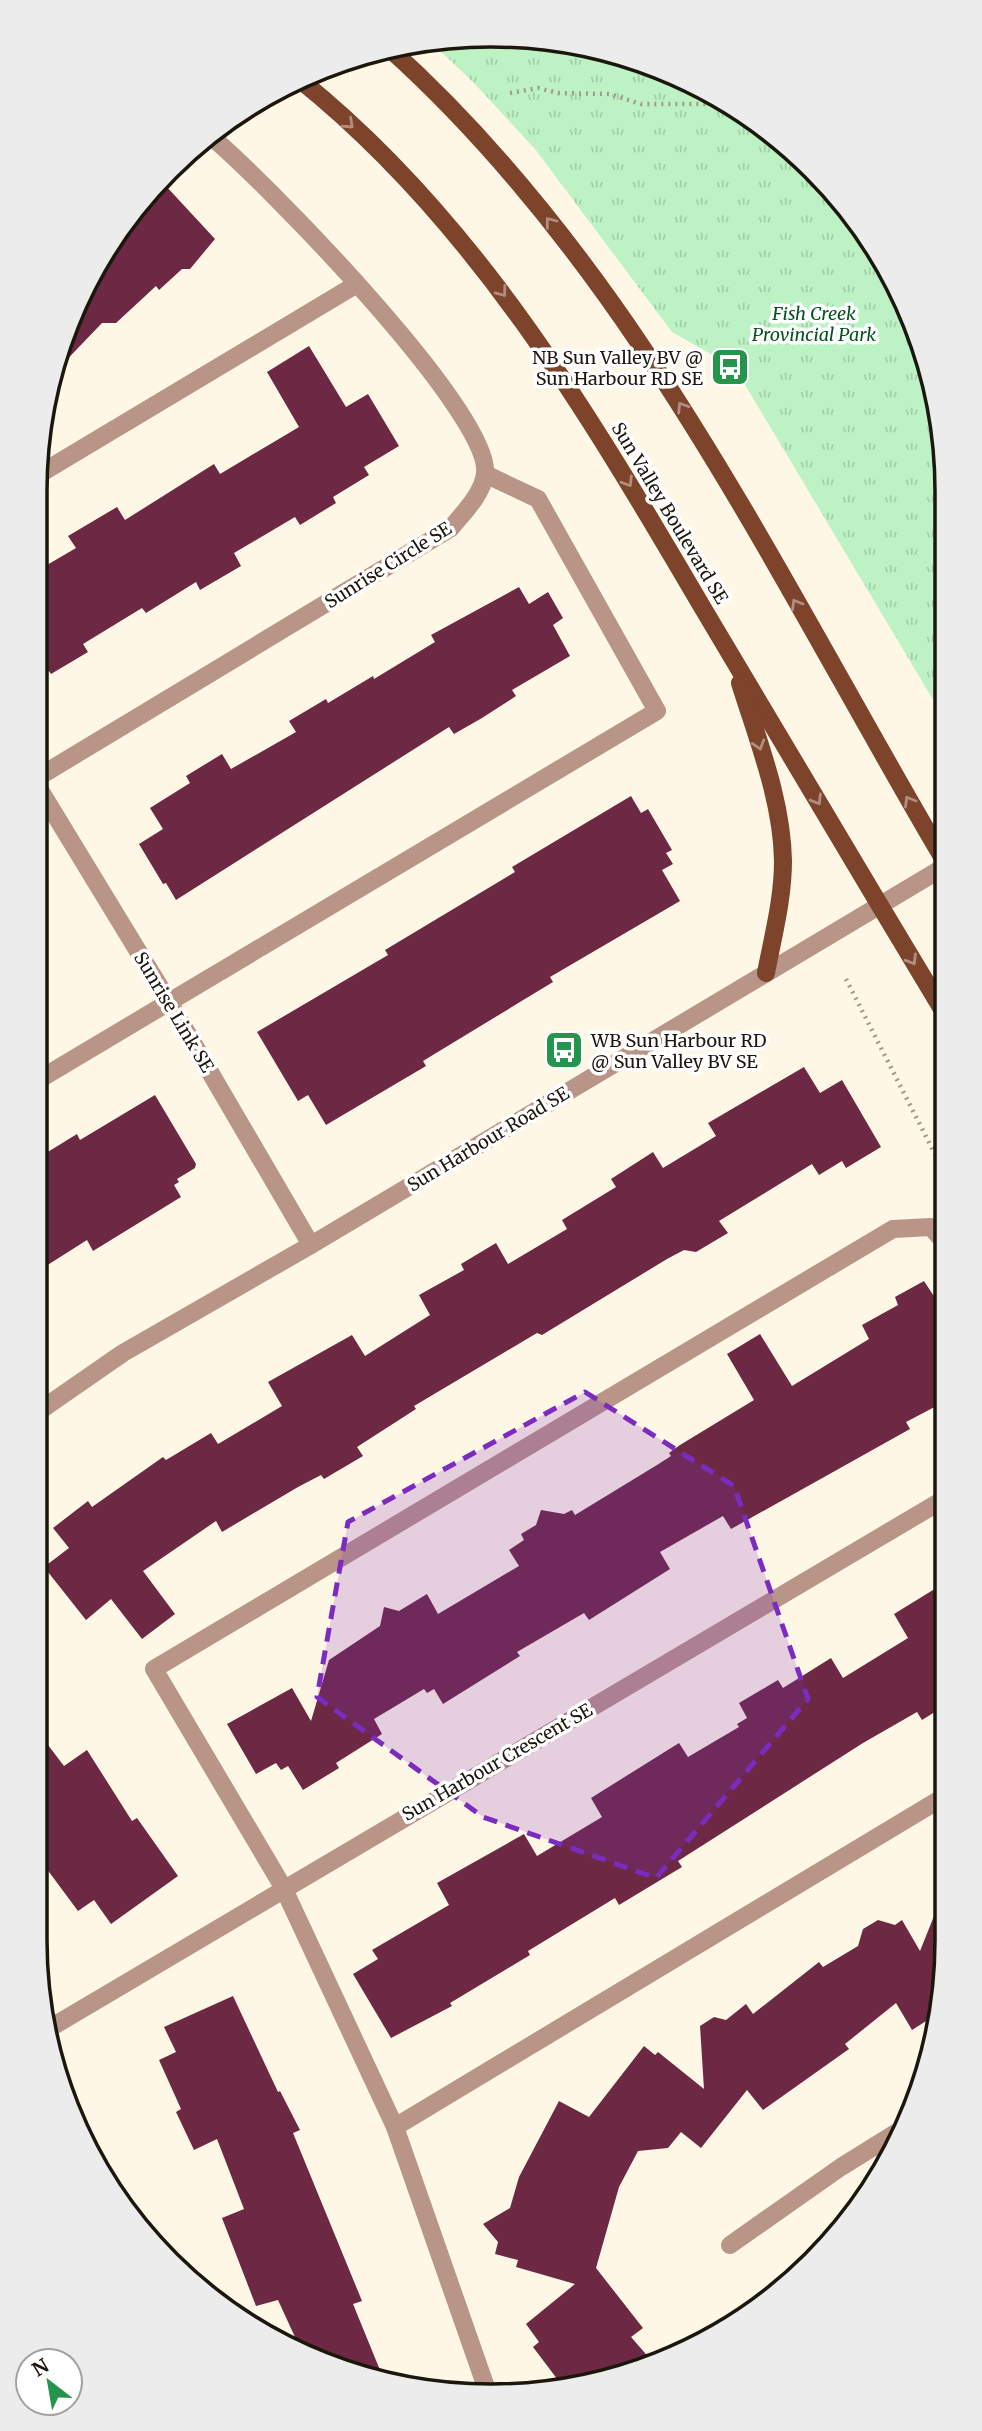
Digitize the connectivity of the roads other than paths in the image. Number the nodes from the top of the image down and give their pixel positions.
1 (399, 57) edge
2 (308, 87) edge
3 (217, 142) edge
4 (356, 284) junction
5 (48, 469) edge
6 (485, 474) junction
7 (732, 657) junction
8 (47, 773) edge
9 (47, 800) edge
10 (935, 844) edge
11 (935, 872) edge
12 (879, 905) junction
13 (766, 973) junction
14 (935, 997) edge
15 (169, 1002) junction
16 (47, 1075) edge
17 (935, 1232) edge
18 (311, 1245) junction
19 (47, 1406) edge
20 (935, 1504) edge
21 (935, 1802) edge
22 (283, 1887) junction
23 (56, 2025) edge
24 (395, 2127) junction
25 (887, 2139) edge
26 (730, 2245) dead end
27 (485, 2384) edge

10 -> 1 main road
2 -> 7 main road, Sun Valley Boulevard SE
3 - 4 street
4 - 5 street
4 - 6 street
6 - 8 street, Sunrise Circle SE
6 - 15 street
7 -> 12 main road, Sun Valley Boulevard SE
7 -> 13 main road
9 - 15 street, Sunrise Link SE
11 - 12 street, Sun Harbour Road SE
12 - 13 street, Sun Harbour Road SE
12 -> 14 main road, Sun Valley Boulevard SE
13 - 18 street, Sun Harbour Road SE
15 - 16 street
15 - 18 street, Sunrise Link SE
17 - 22 street
18 - 19 street, Sun Harbour Road SE
20 - 22 street, Sun Harbour Crescent SE
21 - 24 street
22 - 23 street, Sun Harbour Crescent SE
22 - 24 street
24 - 27 street
25 - 26 street

